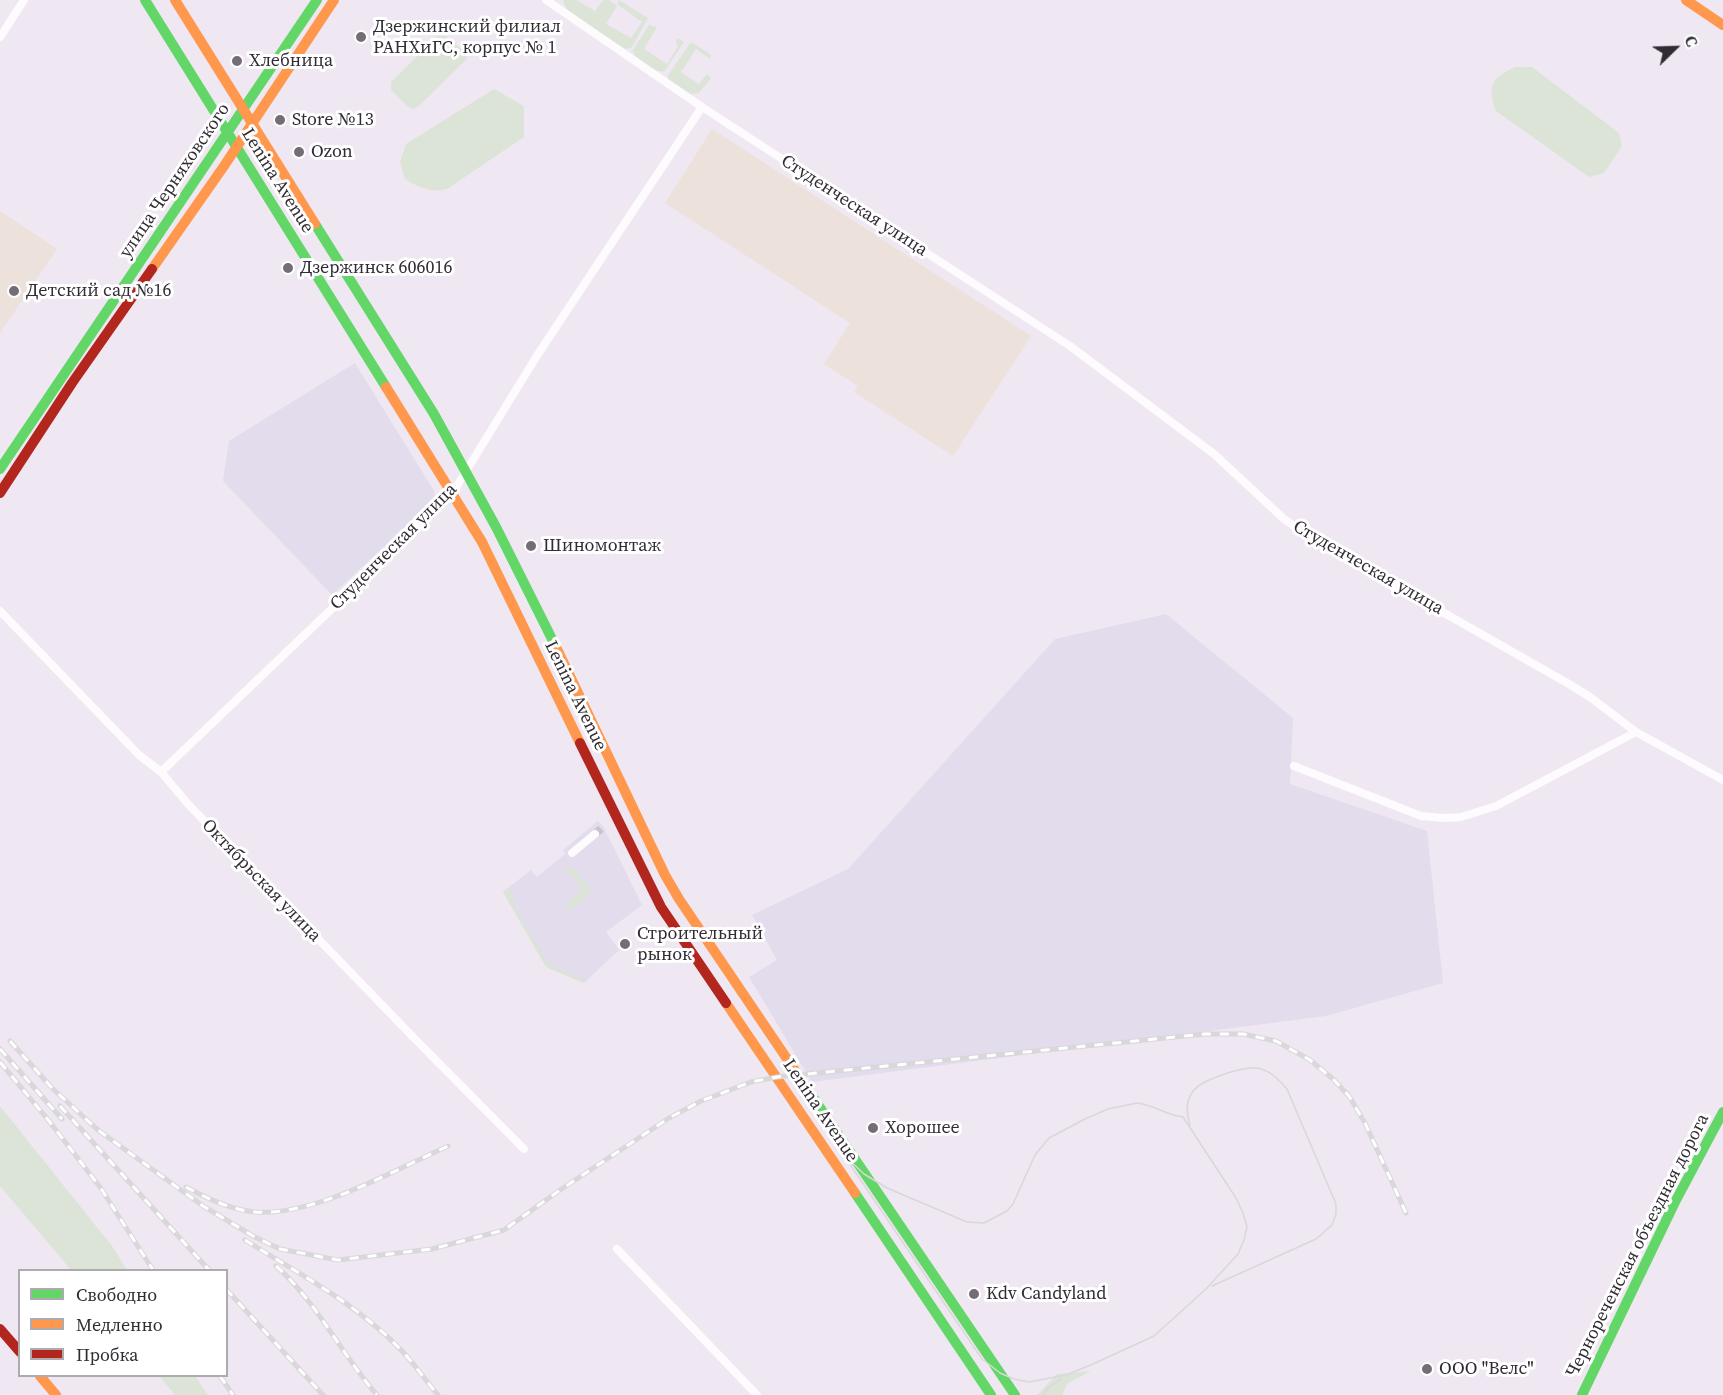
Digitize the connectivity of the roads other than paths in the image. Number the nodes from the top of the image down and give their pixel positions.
1 (24, 0) edge
2 (145, 0) edge
3 (175, 0) edge
4 (317, 0) edge
5 (334, 0) edge
6 (546, 0) edge
7 (1686, 0) edge
8 (1723, 25) edge
9 (0, 37) edge
10 (702, 107) junction
11 (243, 110) junction
12 (252, 123) junction
13 (228, 132) junction
14 (237, 146) junction
15 (0, 469) edge
16 (466, 470) junction
17 (0, 493) edge
18 (452, 494) junction
19 (0, 611) edge
20 (1636, 732) junction
21 (1294, 765) dead end
22 (161, 772) junction
23 (1723, 780) edge
24 (595, 834) tunnel mouth
25 (572, 854) dead end
26 (1723, 1112) edge
27 (525, 1149) dead end
28 (617, 1249) dead end
29 (0, 1329) edge
30 (18, 1350) edge
31 (41, 1377) edge
32 (56, 1395) edge
33 (757, 1395) edge
34 (992, 1395) edge
35 (1015, 1395) edge
36 (1582, 1395) edge

1 - 9 street
2 - 13 main road, Lenina Avenue
3 - 11 main road, Lenina Avenue
4 - 11 main road, улица Черняховского
5 - 12 main road
6 - 10 street
7 - 8 main road
10 - 16 street, Студенческая улица
10 - 20 street, Студенческая улица
11 - 12 main road, Lenina Avenue
11 - 13 main road, улица Черняховского
12 - 14 main road
12 - 16 main road, Lenina Avenue
13 - 14 main road, Lenina Avenue
13 - 15 main road, улица Черняховского
14 - 17 main road
14 - 18 main road, Lenina Avenue
16 - 18 street, Студенческая улица
16 - 35 main road, Lenina Avenue
18 - 22 street, Студенческая улица
18 - 34 main road, Lenina Avenue
19 - 22 street, Октябрьская улица
20 - 21 street
20 - 23 street, Студенческая улица
22 - 27 street, Октябрьская улица
24 - 25 street
26 - 36 main road, Чернореченская объездная дорога
28 - 33 street
29 - 30 main road
31 - 32 main road

